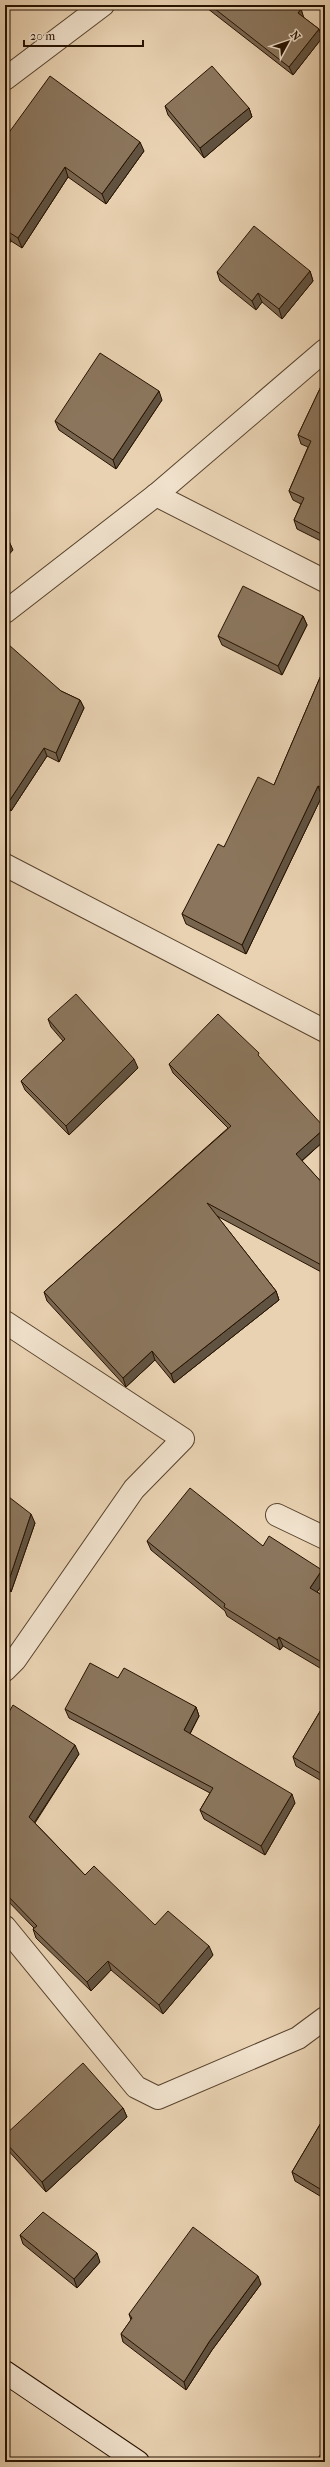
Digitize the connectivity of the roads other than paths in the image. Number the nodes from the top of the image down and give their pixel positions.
1 (103, 5) edge
2 (5, 79) edge
3 (325, 350) edge
4 (156, 495) junction
5 (325, 581) edge
6 (5, 612) edge
7 (5, 865) edge
8 (325, 1031) edge
9 (5, 1322) edge
10 (277, 1515) dead end
11 (325, 1538) edge
12 (5, 1670) edge
13 (5, 1927) edge
14 (325, 2018) edge
15 (5, 2372) edge
16 (138, 2462) edge

1 - 2 street
3 - 4 street
4 - 5 street
4 - 6 street
7 - 8 street
9 - 12 street
10 - 11 street
13 - 14 street
15 - 16 street

